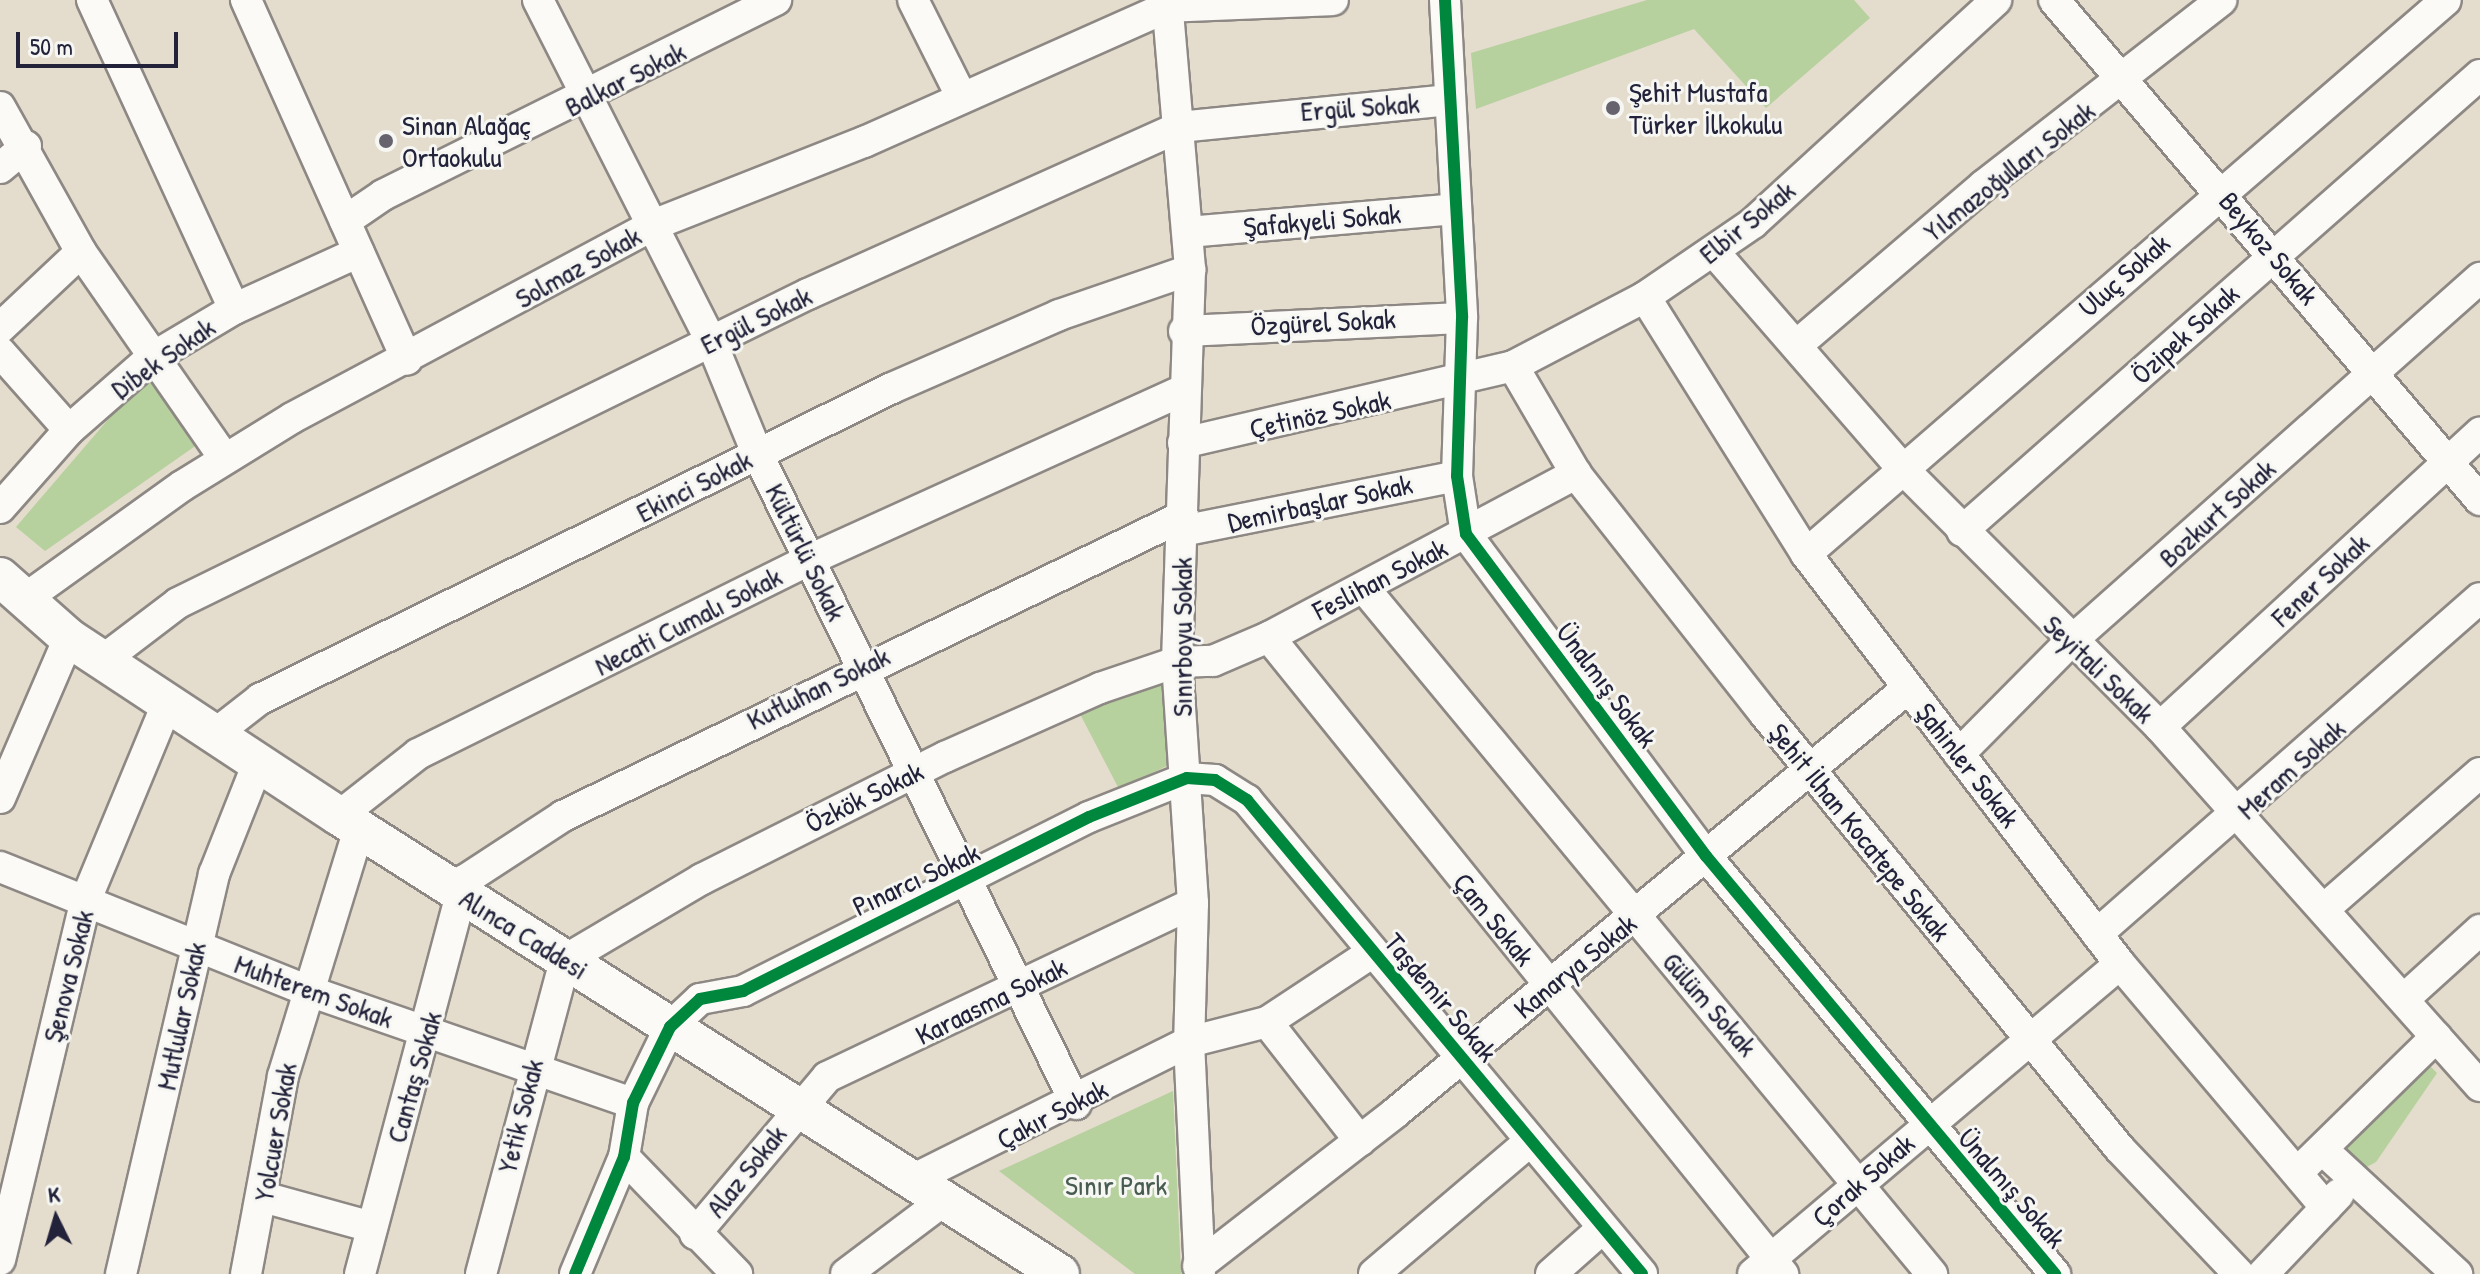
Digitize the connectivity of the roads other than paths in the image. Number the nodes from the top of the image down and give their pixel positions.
1 (92, 0) edge
2 (246, 0) edge
3 (538, 0) edge
4 (776, 0) edge
5 (913, 0) edge
6 (1333, 0) edge
7 (1445, 0) edge
8 (1996, 0) edge
9 (2054, 0) edge
10 (2222, 0) edge
11 (2446, 0) edge
12 (1167, 4) edge
13 (2480, 75) edge
14 (2125, 81) junction
15 (961, 96) junction
16 (588, 99) junction
17 (1450, 100) junction
18 (0, 107) edge
19 (1179, 127) junction
20 (26, 146) junction
21 (0, 168) edge
22 (2222, 192) junction
23 (1455, 209) junction
24 (345, 221) junction
25 (653, 225) junction
26 (1188, 232) junction
27 (81, 252) junction
28 (359, 252) junction
29 (1715, 253) junction
30 (2275, 255) junction
31 (1190, 270) junction
32 (2480, 278) edge
33 (1645, 297) junction
34 (234, 309) junction
35 (1462, 318) junction
36 (0, 328) edge
37 (1184, 331) junction
38 (711, 341) junction
39 (1798, 344) junction
40 (0, 352) edge
41 (150, 359) junction
42 (407, 360) junction
43 (1513, 366) junction
44 (2371, 371) junction
45 (1457, 381) junction
46 (1183, 390) junction
47 (69, 430) junction
48 (2480, 433) edge
49 (1183, 443) junction
50 (757, 453) junction
51 (225, 459) junction
52 (2448, 462) junction
53 (1900, 466) junction
54 (1576, 474) junction
55 (1457, 476) junction
56 (2480, 500) edge
57 (0, 508) edge
58 (1182, 524) junction
59 (1962, 531) junction
60 (1466, 534) junction
61 (1806, 554) junction
62 (809, 560) junction
63 (13, 588) edge
64 (1364, 588) junction
65 (2480, 598) edge
66 (1269, 637) junction
67 (69, 638) junction
68 (2069, 643) junction
69 (103, 660) junction
70 (1177, 662) junction
71 (862, 667) junction
72 (1908, 688) junction
73 (168, 702) junction
74 (2160, 727) junction
75 (215, 734) junction
76 (1959, 754) junction
77 (258, 763) junction
78 (1809, 769) junction
79 (919, 771) junction
80 (2480, 773) edge
81 (1187, 778) junction
82 (0, 798) edge
83 (2240, 816) junction
84 (349, 823) junction
85 (1706, 856) junction
86 (0, 867) edge
87 (970, 882) junction
88 (463, 887) junction
89 (85, 902) junction
90 (1193, 903) junction
91 (2324, 909) junction
92 (1634, 918) junction
93 (2480, 930) edge
94 (2097, 934) junction
95 (196, 947) junction
96 (1373, 952) junction
97 (565, 960) junction
98 (2120, 964) junction
99 (1549, 987) junction
100 (306, 990) junction
101 (1023, 990) junction
102 (2404, 999) junction
103 (1267, 1022) junction
104 (670, 1027) junction
105 (428, 1030) junction
106 (2436, 1037) junction
107 (1189, 1042) junction
108 (2032, 1043) junction
109 (1461, 1059) junction
110 (531, 1067) junction
111 (2479, 1082) edge
112 (633, 1103) junction
113 (1076, 1104) junction
114 (797, 1107) junction
115 (1927, 1126) junction
116 (1360, 1141) junction
117 (1530, 1141) junction
118 (2323, 1150) junction
119 (624, 1157) junction
120 (2299, 1171) junction
121 (2355, 1178) junction
122 (1860, 1182) junction
123 (928, 1191) junction
124 (263, 1197) junction
125 (2326, 1208) junction
126 (372, 1227) junction
127 (1603, 1228) junction
128 (695, 1234) junction
129 (0, 1260) edge
130 (1769, 1269) edge
131 (1199, 1270) edge
132 (2271, 1272) edge
133 (1056, 1273) edge
134 (121, 1274) edge
135 (246, 1274) edge
136 (360, 1274) edge
137 (481, 1274) edge
138 (575, 1274) edge
139 (737, 1274) edge
140 (846, 1274) edge
141 (1374, 1274) edge
142 (1551, 1274) edge
143 (1642, 1274) edge
144 (1932, 1274) edge
145 (2055, 1274) edge
146 (2239, 1274) edge
147 (2457, 1274) edge

1 - 34 street
2 - 24 street
3 - 16 street, Kültürlü Sokak
4 - 16 street, Balkar Sokak
5 - 15 street
6 - 12 street
7 - 17 street, Ünalmış Sokak
8 - 29 street, Elbir Sokak
9 - 14 street, Beykoz Sokak
10 - 14 street, Yılmazoğulları Sokak
11 - 22 street, Uluç Sokak
12 - 15 street, Solmaz Sokak
12 - 19 street, Sınırboyu Sokak
13 - 30 street, Özipek Sokak
14 - 22 street, Beykoz Sokak
14 - 39 street, Yılmazoğulları Sokak
15 - 25 street, Solmaz Sokak
16 - 24 street, Balkar Sokak
16 - 25 street, Kültürlü Sokak
17 - 19 street, Ergül Sokak
17 - 23 street, Ünalmış Sokak
18 - 20 street
19 - 26 street, Sınırboyu Sokak
19 - 38 street, Ergül Sokak
20 - 21 street
20 - 27 street
22 - 30 street, Beykoz Sokak
22 - 53 street, Uluç Sokak
23 - 26 street, Şafakyeli Sokak
23 - 35 street, Ünalmış Sokak
24 - 28 street
25 - 38 street, Kültürlü Sokak
25 - 42 street, Solmaz Sokak
26 - 31 street, Sınırboyu Sokak
27 - 36 street
27 - 41 street
28 - 34 street, Dibek Sokak
28 - 42 street
29 - 33 street, Elbir Sokak
29 - 39 street, Seyitali Sokak
30 - 44 street, Beykoz Sokak
30 - 59 street, Özipek Sokak
31 - 37 street, Sınırboyu Sokak
31 - 50 street, Ekinci Sokak
32 - 44 street, Bozkurt Sokak
33 - 43 street, Elbir Sokak
33 - 61 street, Şahinler Sokak
34 - 41 street, Dibek Sokak
35 - 37 street, Özgürel Sokak
35 - 45 street, Ünalmış Sokak
37 - 46 street, Sınırboyu Sokak
38 - 50 street, Kültürlü Sokak
38 - 69 street, Ergül Sokak
39 - 53 street, Seyitali Sokak
40 - 47 street
41 - 47 street, Dibek Sokak
41 - 51 street
42 - 51 street, Solmaz Sokak
43 - 45 street, Elbir Sokak
43 - 54 street, Şehit İlhan Kocatepe Sokak
44 - 52 street, Beykoz Sokak
44 - 68 street, Bozkurt Sokak
45 - 49 street, Çetinöz Sokak
45 - 55 street, Ünalmış Sokak
46 - 49 street, Sınırboyu Sokak
46 - 62 street, Necati Cumalı Sokak
47 - 57 street, Dibek Sokak
48 - 52 street, Fener Sokak
49 - 58 street, Sınırboyu Sokak
50 - 62 street, Kültürlü Sokak
50 - 75 street, Ekinci Sokak
51 - 63 street, Solmaz Sokak
52 - 56 street, Beykoz Sokak
52 - 74 street, Fener Sokak
53 - 59 street, Seyitali Sokak
53 - 61 street, Uluç Sokak
54 - 60 street, Feslihan Sokak
54 - 78 street, Şehit İlhan Kocatepe Sokak
55 - 58 street, Demirbaşlar Sokak
55 - 60 street, Ünalmış Sokak
58 - 70 street, Sınırboyu Sokak
58 - 71 street, Kutluhan Sokak
59 - 68 street, Seyitali Sokak
60 - 64 street, Feslihan Sokak
60 - 85 street, Ünalmış Sokak
61 - 72 street, Şahinler Sokak
62 - 71 street, Kültürlü Sokak
62 - 84 street, Necati Cumalı Sokak
63 - 67 main road, Alınca Caddesi
64 - 66 street, Feslihan Sokak
64 - 92 street, Gülüm Sokak
65 - 83 street, Meram Sokak
66 - 70 street, Feslihan Sokak
66 - 99 street, Çam Sokak
67 - 69 main road, Alınca Caddesi
67 - 82 street
68 - 74 street, Seyitali Sokak
68 - 76 street, Bozkurt Sokak
69 - 73 main road, Alınca Caddesi
70 - 79 street, Özkök Sokak
70 - 81 street, Sınırboyu Sokak
71 - 79 street, Kültürlü Sokak
71 - 88 street, Kutluhan Sokak
72 - 76 street, Şahinler Sokak
72 - 78 street, Kanarya Sokak
73 - 75 main road, Alınca Caddesi
73 - 89 street, Şenova Sokak
74 - 83 street, Seyitali Sokak
75 - 77 main road, Alınca Caddesi
76 - 94 street, Şahinler Sokak
77 - 84 main road, Alınca Caddesi
77 - 95 street, Mutlular Sokak
78 - 85 street, Kanarya Sokak
78 - 108 street, Şehit İlhan Kocatepe Sokak
79 - 87 street, Kültürlü Sokak
79 - 97 street, Özkök Sokak
80 - 91 street
81 - 87 street, Pınarcı Sokak
81 - 90 street, Sınırboyu Sokak
81 - 96 street, Taşdemir Sokak
83 - 91 street, Seyitali Sokak
83 - 94 street, Meram Sokak
84 - 88 main road, Alınca Caddesi
84 - 100 street, Yolcuer Sokak
85 - 92 street, Kanarya Sokak
85 - 115 street, Ünalmış Sokak
86 - 89 street, Muhterem Sokak
87 - 101 street, Kültürlü Sokak
87 - 104 street, Pınarcı Sokak
88 - 97 main road, Alınca Caddesi
88 - 105 street, Cantaş Sokak
89 - 95 street, Muhterem Sokak
89 - 129 street, Şenova Sokak
90 - 101 street, Karaasma Sokak
90 - 107 street, Sınırboyu Sokak
91 - 102 street, Seyitali Sokak
92 - 99 street, Kanarya Sokak
92 - 122 street, Gülüm Sokak
93 - 102 street
94 - 98 street, Şahinler Sokak
95 - 100 street, Muhterem Sokak
95 - 134 street, Mutlular Sokak
96 - 103 street, Çakır Sokak
96 - 109 street, Taşdemir Sokak
97 - 104 main road, Alınca Caddesi
97 - 110 street, Yetik Sokak
98 - 108 street, Çorak Sokak
98 - 120 street, Şahinler Sokak
99 - 109 street, Kanarya Sokak
99 - 130 street, Çam Sokak
100 - 105 street, Muhterem Sokak
100 - 124 street, Yolcuer Sokak
101 - 113 street, Kültürlü Sokak
101 - 114 street, Karaasma Sokak
102 - 106 street, Seyitali Sokak
103 - 107 street, Çakır Sokak
103 - 116 street
104 - 112 street
104 - 114 main road, Alınca Caddesi
105 - 110 street, Muhterem Sokak
105 - 126 street, Cantaş Sokak
106 - 111 street, Seyitali Sokak
106 - 118 street
107 - 113 street, Çakır Sokak
107 - 131 street, Sınırboyu Sokak
108 - 115 street, Çorak Sokak
108 - 146 street, Şehit İlhan Kocatepe Sokak
109 - 116 street, Kanarya Sokak
109 - 117 street, Taşdemir Sokak
110 - 112 street, Muhterem Sokak
110 - 137 street, Yetik Sokak
112 - 119 street
113 - 123 street, Çakır Sokak
114 - 123 main road, Alınca Caddesi
114 - 128 street, Alaz Sokak
115 - 122 street, Çorak Sokak
115 - 145 street, Ünalmış Sokak
116 - 131 street, Kanarya Sokak
117 - 127 street, Taşdemir Sokak
117 - 141 street
118 - 120 street
118 - 121 street
119 - 128 street
119 - 138 street
120 - 125 street, Şahinler Sokak
121 - 125 street
121 - 147 street
122 - 130 street, Çorak Sokak
122 - 144 street, Gülüm Sokak
123 - 133 main road, Alınca Caddesi
123 - 140 street, Çakır Sokak
124 - 126 street
124 - 135 street, Yolcuer Sokak
125 - 132 street
126 - 136 street, Cantaş Sokak
127 - 142 street
127 - 143 street, Taşdemir Sokak
128 - 139 street

